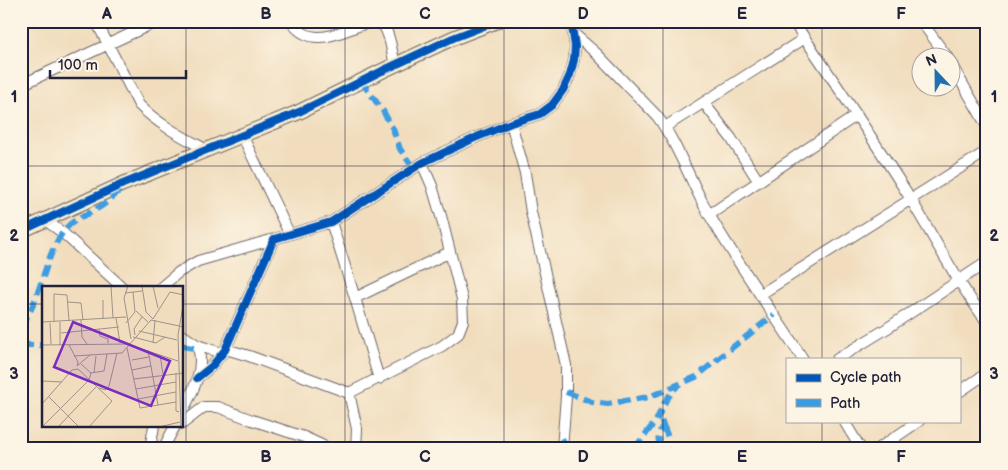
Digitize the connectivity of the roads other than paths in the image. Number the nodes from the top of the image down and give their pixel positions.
1 (96, 21) edge
2 (158, 21) edge
3 (292, 21) edge
4 (497, 21) edge
5 (571, 21) edge
6 (793, 21) edge
7 (921, 21) edge
8 (387, 24) edge
9 (573, 33) junction
10 (805, 38) junction
11 (107, 45) junction
12 (941, 48) edge
13 (395, 65) junction
14 (960, 79) edge
15 (21, 85) edge
16 (704, 103) junction
17 (857, 116) junction
18 (511, 123) junction
19 (987, 126) edge
20 (665, 127) junction
21 (242, 135) junction
22 (205, 150) junction
23 (987, 151) edge
24 (422, 163) junction
25 (759, 182) junction
26 (911, 200) junction
27 (709, 215) junction
28 (45, 220) junction
29 (331, 222) junction
30 (21, 231) edge
31 (289, 233) junction
32 (274, 239) junction
33 (450, 252) junction
34 (987, 262) edge
35 (959, 280) junction
36 (121, 286) edge
37 (162, 286) edge
38 (761, 294) junction
39 (356, 298) junction
40 (987, 322) edge
41 (184, 336) edge
42 (197, 345) junction
43 (225, 350) junction
44 (802, 358) edge
45 (839, 358) edge
46 (987, 373) edge
47 (198, 378) junction
48 (378, 379) junction
49 (960, 391) edge
50 (349, 393) junction
51 (184, 408) edge
52 (184, 422) edge
53 (845, 422) edge
54 (918, 422) edge
55 (154, 428) edge
56 (173, 430) edge
57 (150, 449) edge
58 (163, 449) edge
59 (330, 449) edge
60 (356, 449) edge
61 (562, 449) edge
62 (862, 449) edge
63 (878, 449) edge

1 - 11 street
2 - 11 street
3 - 8 street
4 - 13 street
5 - 9 street
6 - 10 street
7 - 12 street
8 - 13 street
9 - 18 street
9 - 20 street
10 - 16 street
10 - 17 street
11 - 15 street
11 - 22 street
13 - 21 street
14 - 19 street
16 - 20 street
16 - 25 street
17 - 25 street
17 - 26 street
18 - 24 street
18 - 61 street
20 - 27 street
21 - 22 street
21 - 31 street
22 - 28 street
23 - 26 street
24 - 29 street
24 - 33 street
25 - 27 street
26 - 35 street
26 - 38 street
27 - 38 street
28 - 30 street
28 - 36 street
29 - 31 street
29 - 39 street
31 - 32 street
32 - 37 street
32 - 43 street
33 - 39 street
33 - 48 street
34 - 35 street
35 - 40 street
35 - 45 street
38 - 44 street
39 - 48 street
41 - 42 street
42 - 43 street
42 - 47 street
43 - 47 street
43 - 50 street
46 - 49 street
47 - 51 street
48 - 50 street
50 - 60 street
52 - 59 street
53 - 62 street
54 - 63 street
55 - 57 street
56 - 58 street

